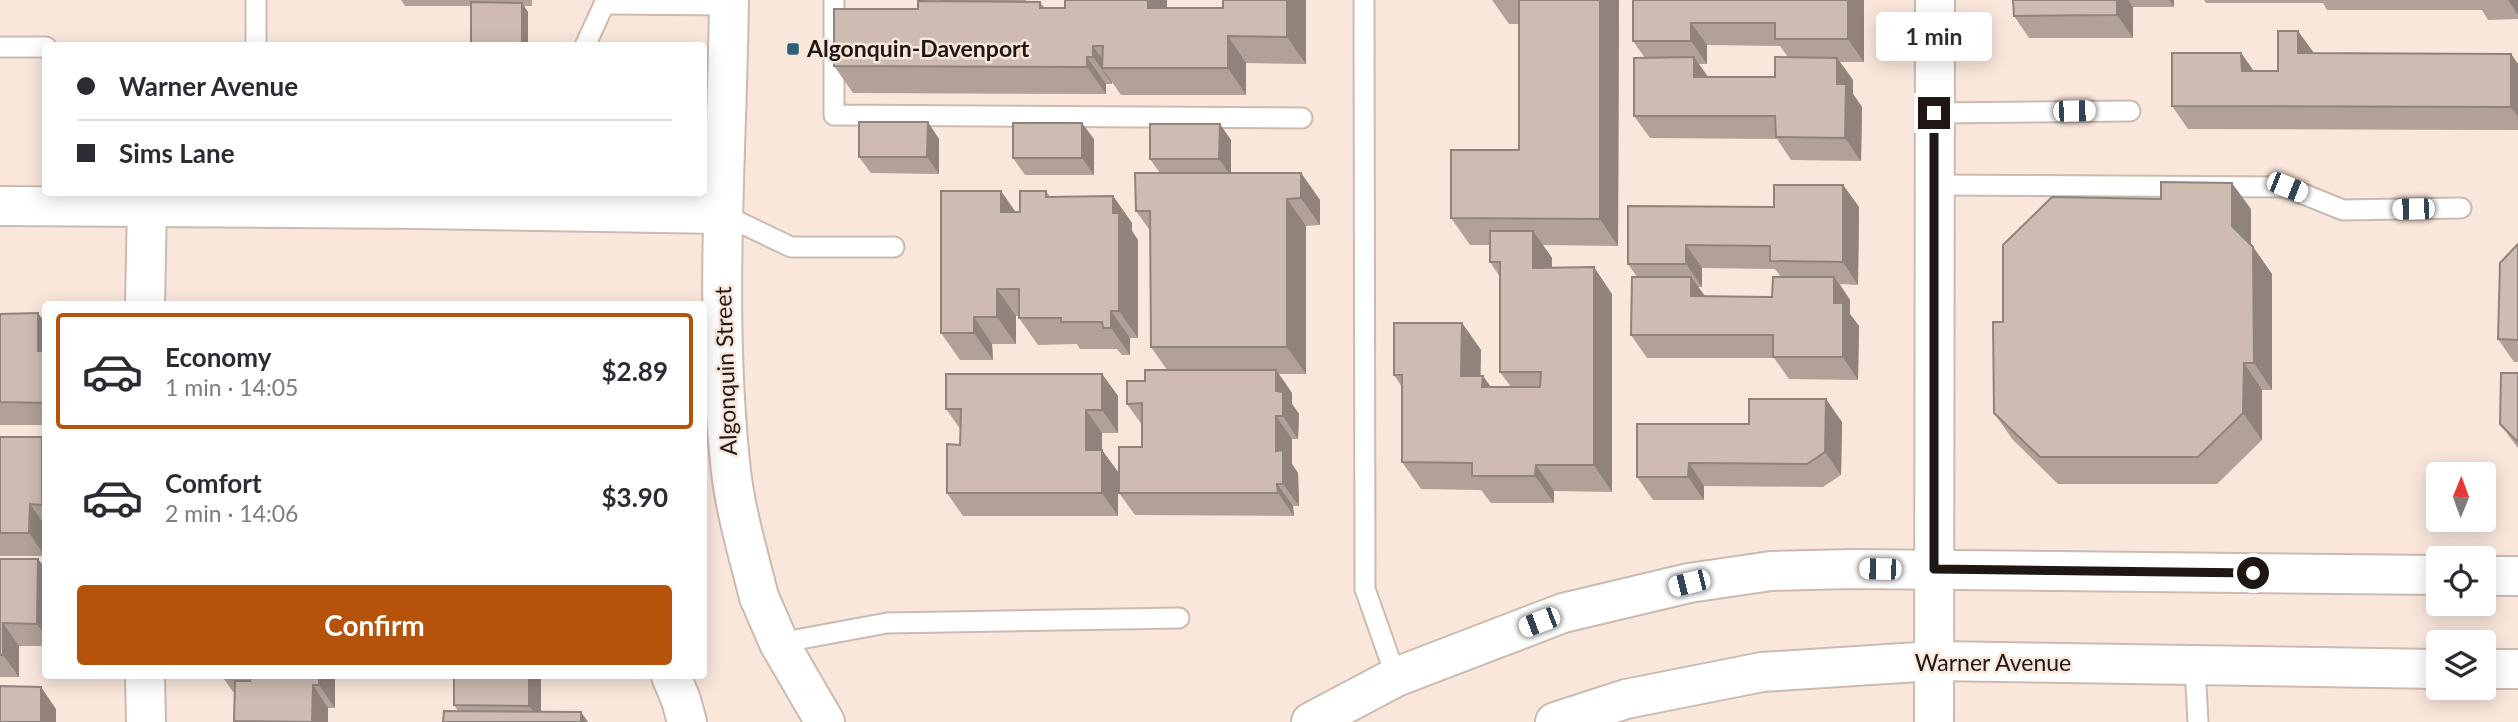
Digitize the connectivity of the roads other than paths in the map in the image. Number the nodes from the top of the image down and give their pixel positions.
1 (256, 0) edge
2 (834, 0) edge
3 (1364, 0) edge
4 (1935, 0) edge
5 (606, 2) edge
6 (729, 2) edge
7 (256, 42) edge
8 (587, 42) edge
9 (0, 47) edge
10 (42, 47) edge
11 (2130, 111) dead end
12 (1934, 113) junction
13 (1302, 118) dead end
14 (1933, 185) junction
15 (256, 200) edge
16 (416, 201) edge
17 (574, 202) edge
18 (0, 206) edge
19 (147, 206) junction
20 (2460, 208) dead end
21 (722, 214) junction
22 (894, 247) dead end
23 (145, 301) edge
24 (1934, 569) junction
25 (2426, 576) edge
26 (2496, 576) edge
27 (2518, 576) edge
28 (1179, 618) dead end
29 (779, 643) junction
30 (1934, 661) junction
31 (2194, 666) junction
32 (2426, 669) edge
33 (2496, 669) edge
34 (2518, 669) edge
35 (1396, 677) junction
36 (145, 679) edge
37 (672, 679) edge
38 (146, 722) edge
39 (687, 722) edge
40 (825, 722) edge
41 (1311, 722) edge
42 (1555, 722) edge
43 (1934, 722) edge
44 (2198, 722) edge

1 - 7 lane
2 - 13 lane
3 - 35 lane
4 - 12 main road
5 - 6 lane
5 - 8 lane
6 - 21 main road, Algonquin Street
9 - 10 lane
11 - 12 lane
12 - 14 main road
14 - 20 lane
14 - 24 main road
15 - 16 main road
15 - 19 main road
16 - 17 main road
17 - 21 main road
18 - 19 main road
19 - 23 main road
21 - 22 lane
21 - 29 main road, Algonquin Street
24 - 25 main road
24 - 30 main road
24 - 35 main road
26 - 27 main road
28 - 29 lane
29 - 40 main road, Algonquin Street
30 - 31 main road, Warner Avenue
30 - 42 main road, Warner Avenue
30 - 43 main road
31 - 32 main road, Warner Avenue
31 - 44 lane
33 - 34 main road
35 - 41 main road
36 - 38 main road
37 - 39 main road

